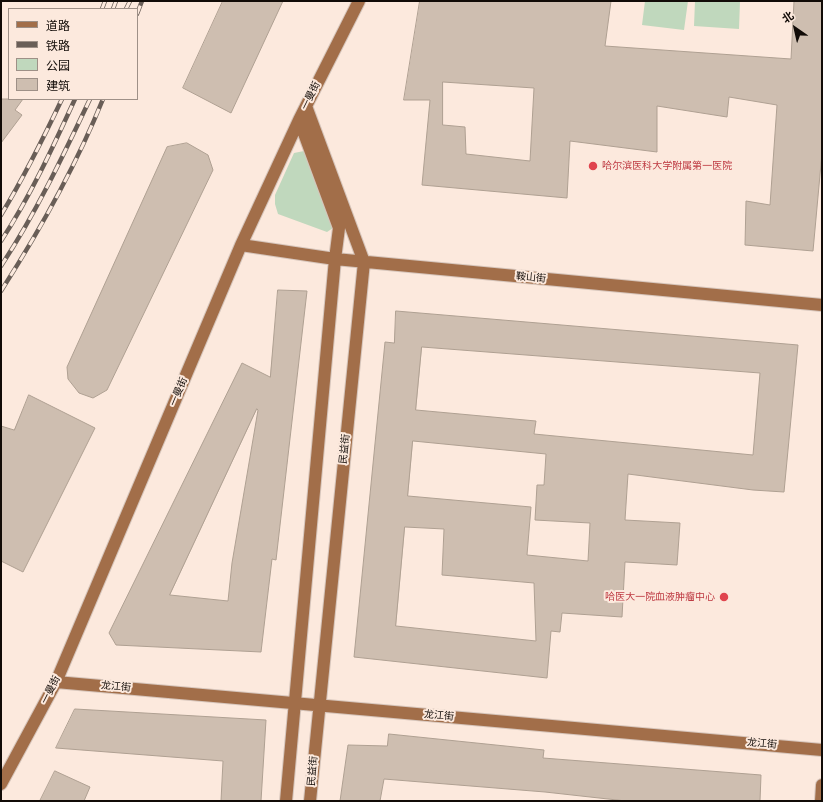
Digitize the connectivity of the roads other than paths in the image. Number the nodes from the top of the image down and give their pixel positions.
1 (359, 1) edge
2 (306, 106) junction
3 (300, 120) junction
4 (241, 245) junction
5 (335, 259) junction
6 (364, 262) junction
7 (822, 305) edge
8 (56, 682) junction
9 (296, 703) junction
10 (319, 705) junction
11 (822, 750) edge
12 (1, 784) edge
13 (822, 785) edge
14 (286, 801) edge
15 (310, 801) edge
16 (821, 801) edge

1 - 2 main road, 一曼街
2 - 3 main road, 一曼街
2 - 6 main road, 民益街
3 - 4 main road, 一曼街
3 - 5 main road
4 - 5 main road, 鞍山街
4 - 8 main road, 一曼街
5 - 6 main road, 鞍山街
5 - 9 main road
6 - 7 main road, 鞍山街
6 - 10 main road, 民益街
8 - 9 main road, 龙江街
8 - 12 main road, 一曼街
9 - 10 main road, 龙江街
9 - 14 main road
10 - 11 main road, 龙江街
10 - 15 main road, 民益街
13 - 16 main road

